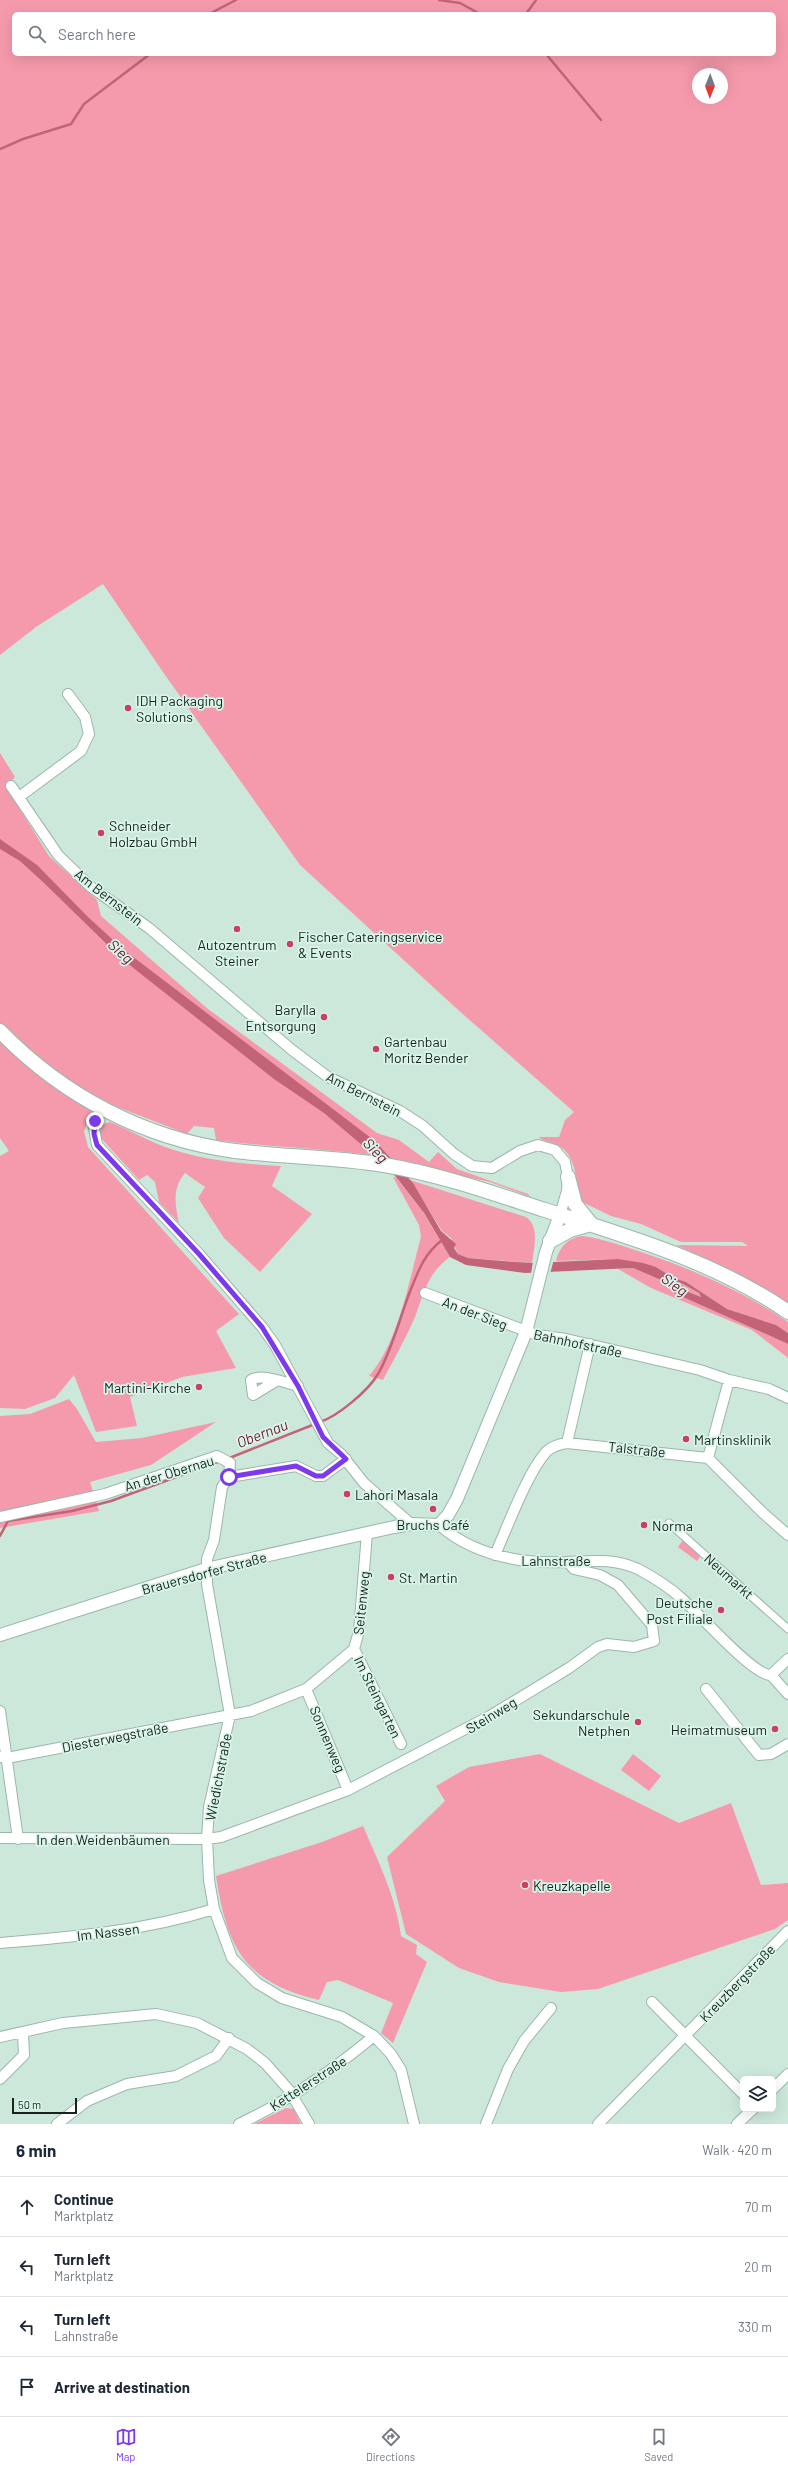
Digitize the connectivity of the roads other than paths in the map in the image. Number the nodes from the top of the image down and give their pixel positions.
1 (68, 694) dead end
2 (11, 786) dead end
3 (19, 797) junction
4 (0, 1031) edge
5 (101, 1108) junction
6 (568, 1177) junction
7 (560, 1215) junction
8 (591, 1224) junction
9 (548, 1246) junction
10 (425, 1293) dead end
11 (788, 1312) edge
12 (526, 1332) junction
13 (590, 1344) junction
14 (729, 1380) junction
15 (276, 1381) dead end
16 (298, 1386) junction
17 (788, 1398) edge
18 (567, 1442) junction
19 (708, 1458) junction
20 (346, 1459) junction
21 (229, 1477) junction
22 (0, 1517) edge
23 (411, 1524) junction
24 (669, 1524) dead end
25 (439, 1526) junction
26 (367, 1533) junction
27 (788, 1535) edge
28 (495, 1555) junction
29 (568, 1562) junction
30 (206, 1569) junction
31 (788, 1629) edge
32 (0, 1635) edge
33 (354, 1649) junction
34 (788, 1659) edge
35 (772, 1675) junction
36 (306, 1688) junction
37 (706, 1689) dead end
38 (788, 1694) edge
39 (0, 1711) edge
40 (230, 1715) junction
41 (401, 1744) dead end
42 (788, 1744) edge
43 (3, 1758) edge
44 (349, 1789) junction
45 (0, 1838) edge
46 (18, 1839) junction
47 (207, 1839) junction
48 (214, 1909) junction
49 (788, 1930) edge
50 (0, 1943) edge
51 (652, 2002) dead end
52 (551, 2008) dead end
53 (23, 2034) junction
54 (686, 2035) junction
55 (374, 2036) junction
56 (0, 2037) edge
57 (229, 2038) junction
58 (788, 2074) edge
59 (0, 2079) edge
60 (776, 2086) edge
61 (740, 2091) edge
62 (293, 2096) junction
63 (750, 2112) edge
64 (57, 2124) edge
65 (239, 2124) edge
66 (309, 2124) edge
67 (414, 2124) edge
68 (486, 2124) edge
69 (598, 2124) edge
70 (737, 2124) edge

1 - 3 street
2 - 3 street, Am Bernstein
3 - 6 street, Am Bernstein
4 - 5 main road
5 - 7 main road
5 - 16 street
6 - 7 street, Am Bernstein
6 - 8 main road
7 - 8 main road
7 - 9 street, Am Bernstein
8 - 9 main road
8 - 11 main road
9 - 12 street, Am Bernstein
10 - 12 street, An der Sieg
12 - 13 street, Bahnhofstraße
12 - 25 street, Bahnhofstraße
13 - 14 street, Bahnhofstraße
13 - 18 street
14 - 17 street, Bahnhofstraße
14 - 19 street
15 - 16 street
16 - 20 street
18 - 19 street, Talstraße
18 - 28 street
19 - 27 street
20 - 21 street
20 - 23 street
21 - 22 street, An der Obernau
21 - 30 street, An der Obernau
23 - 25 street, Lahnstraße
23 - 26 street, Brauersdorfer Straße
24 - 31 street, Neumarkt
25 - 28 street, Lahnstraße
26 - 30 street, Brauersdorfer Straße
26 - 33 street, Seitenweg
28 - 29 street, Lahnstraße
29 - 35 street, Lahnstraße
29 - 44 street, Steinweg
30 - 32 street, Brauersdorfer Straße
30 - 40 street, Wiedichstraße
33 - 36 street, Seitenweg
33 - 41 street, Im Steingarten
34 - 35 street
35 - 38 street, Lahnstraße
36 - 40 street, Seitenweg
36 - 44 street, Sonnenweg
37 - 42 street
39 - 43 street
40 - 43 street, Diesterwegstraße
40 - 47 street, Wiedichstraße
43 - 46 street
44 - 47 street, Steinweg
45 - 46 street, In den Weidenbäumen
46 - 47 street, In den Weidenbäumen
47 - 48 street, Wiedichstraße
48 - 50 street, Im Nassen
48 - 55 street, Wiedichstraße
49 - 54 street, Kreuzbergstraße
51 - 54 street
52 - 68 street
53 - 56 street
53 - 57 street
53 - 59 street
54 - 61 street
54 - 69 street, Kreuzbergstraße
55 - 62 street, Kettelerstraße
55 - 67 street, Wiedichstraße
57 - 62 street
57 - 64 street
58 - 60 street
62 - 65 street, Kettelerstraße
62 - 66 street
63 - 70 street

